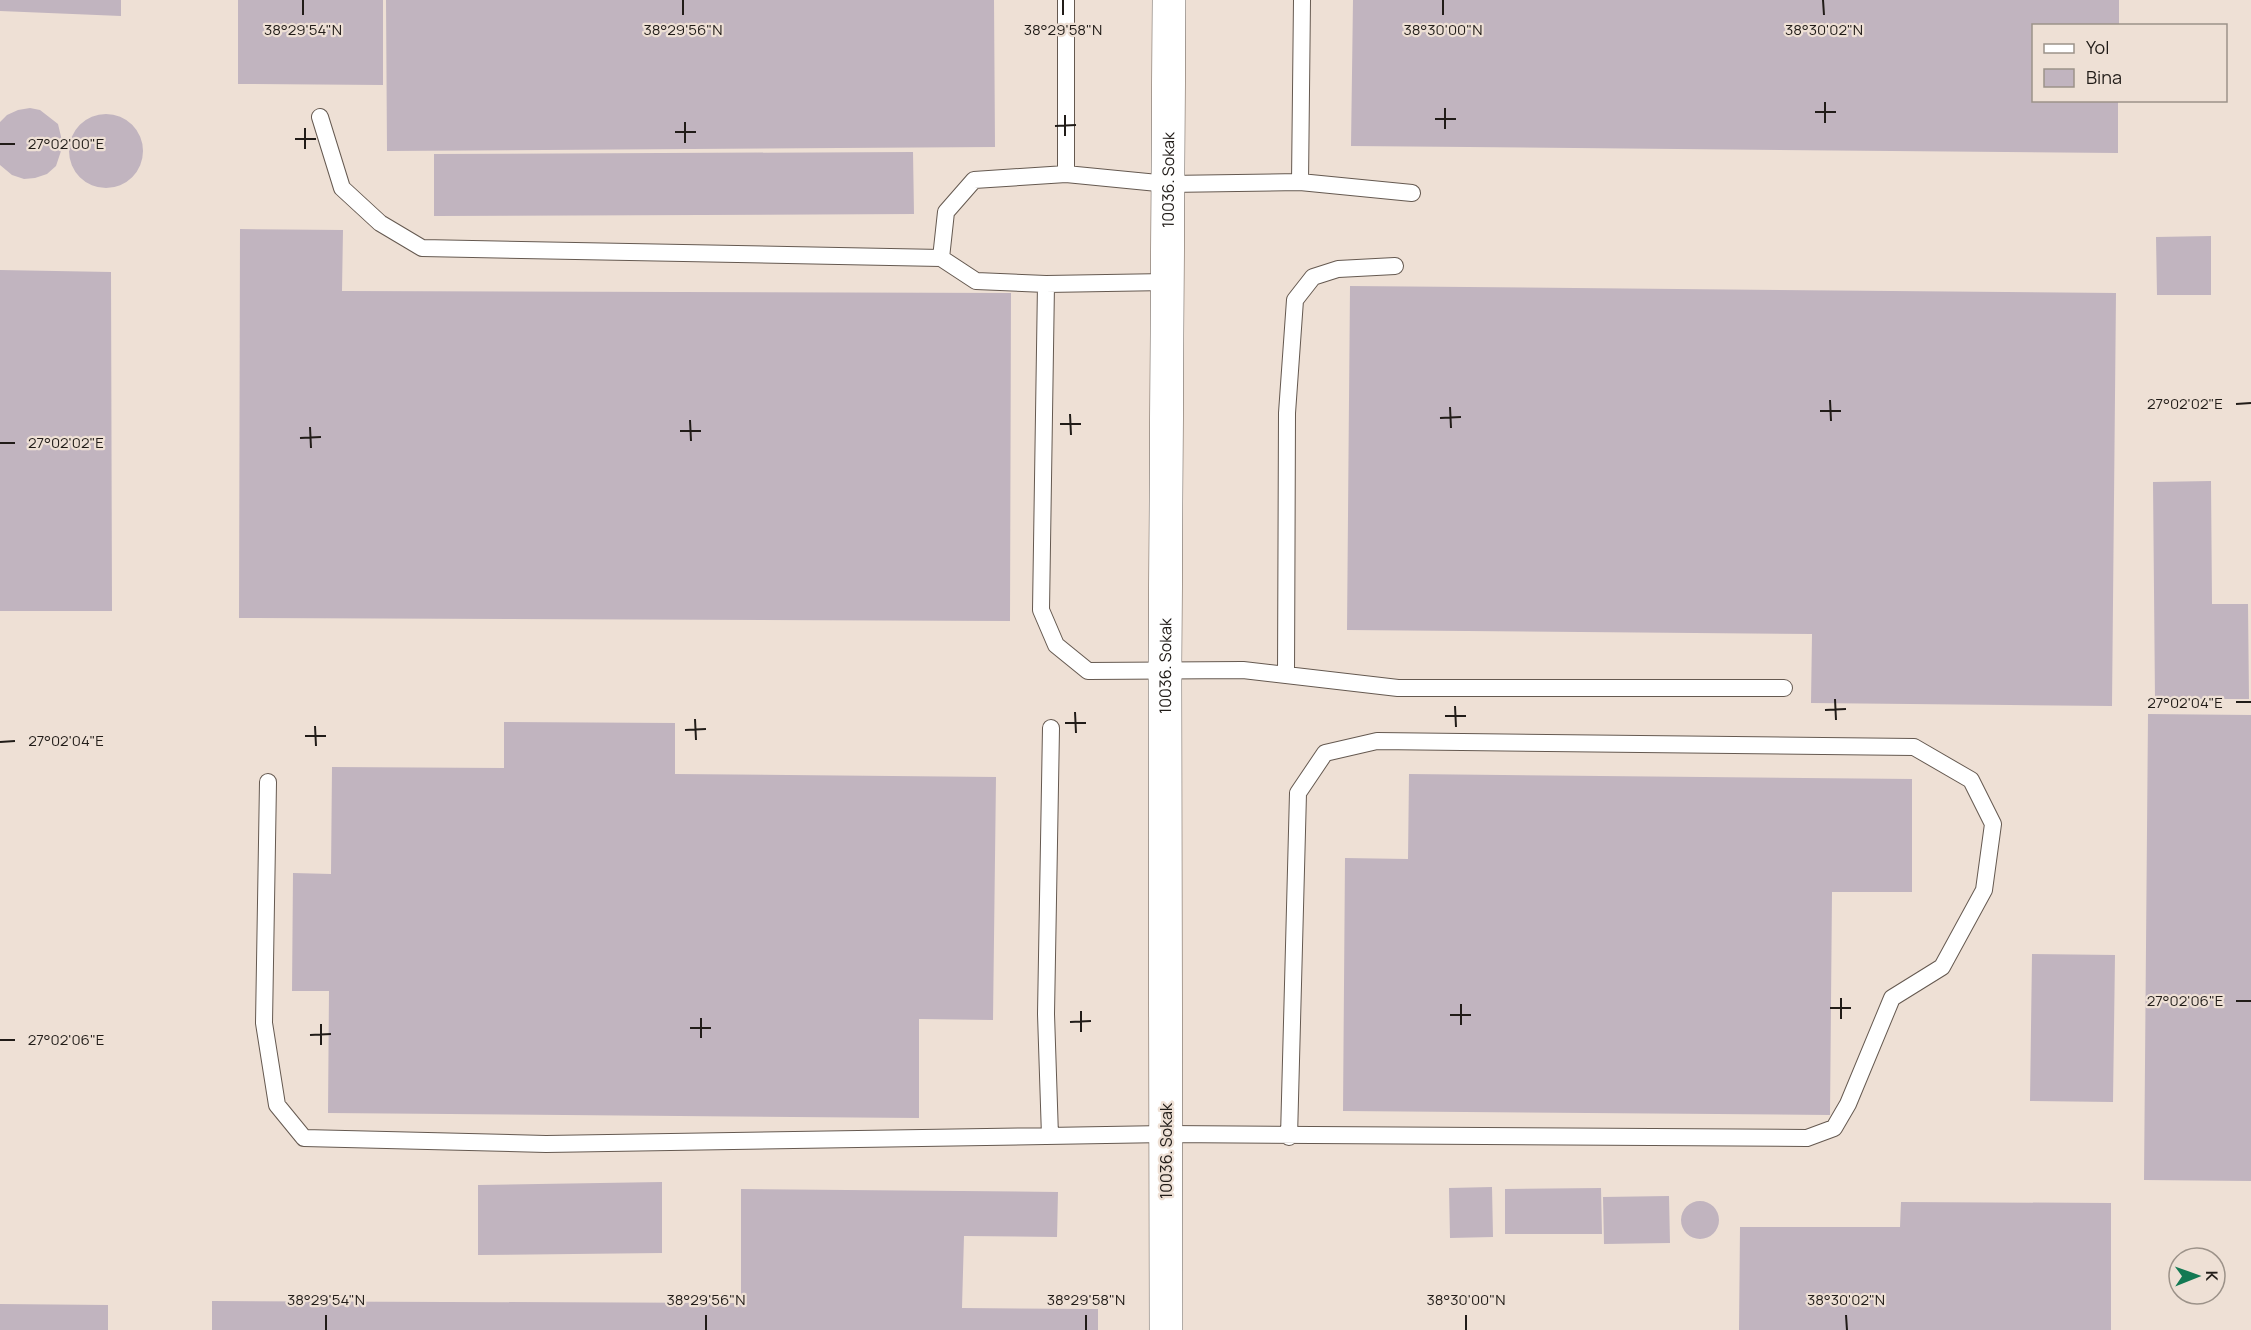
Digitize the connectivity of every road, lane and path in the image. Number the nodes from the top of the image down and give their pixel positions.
1 (1066, 0) edge
2 (1169, 0) edge
3 (1302, 0) edge
4 (320, 117) dead end
5 (1066, 174) junction
6 (1300, 182) junction
7 (1168, 184) junction
8 (1412, 193) dead end
9 (941, 258) junction
10 (1395, 266) dead end
11 (1167, 282) junction
12 (1046, 284) junction
13 (1165, 670) junction
14 (1286, 675) junction
15 (1784, 688) dead end
16 (1051, 728) dead end
17 (268, 782) dead end
18 (1166, 1134) junction
19 (1050, 1136) junction
20 (1288, 1137) junction
21 (1166, 1330) edge

1 - 5 lane
2 - 7 street, 10036. Sokak
3 - 6 lane
4 - 9 lane
5 - 7 lane
5 - 9 lane
6 - 7 lane
6 - 8 lane
7 - 11 street, 10036. Sokak
9 - 12 lane
10 - 14 lane
11 - 12 lane
11 - 13 street, 10036. Sokak
12 - 13 lane
13 - 14 lane
13 - 18 street, 10036. Sokak
14 - 15 lane
16 - 19 lane
17 - 19 lane
18 - 19 lane
18 - 20 lane
18 - 21 street, 10036. Sokak
20 - 20 lane

